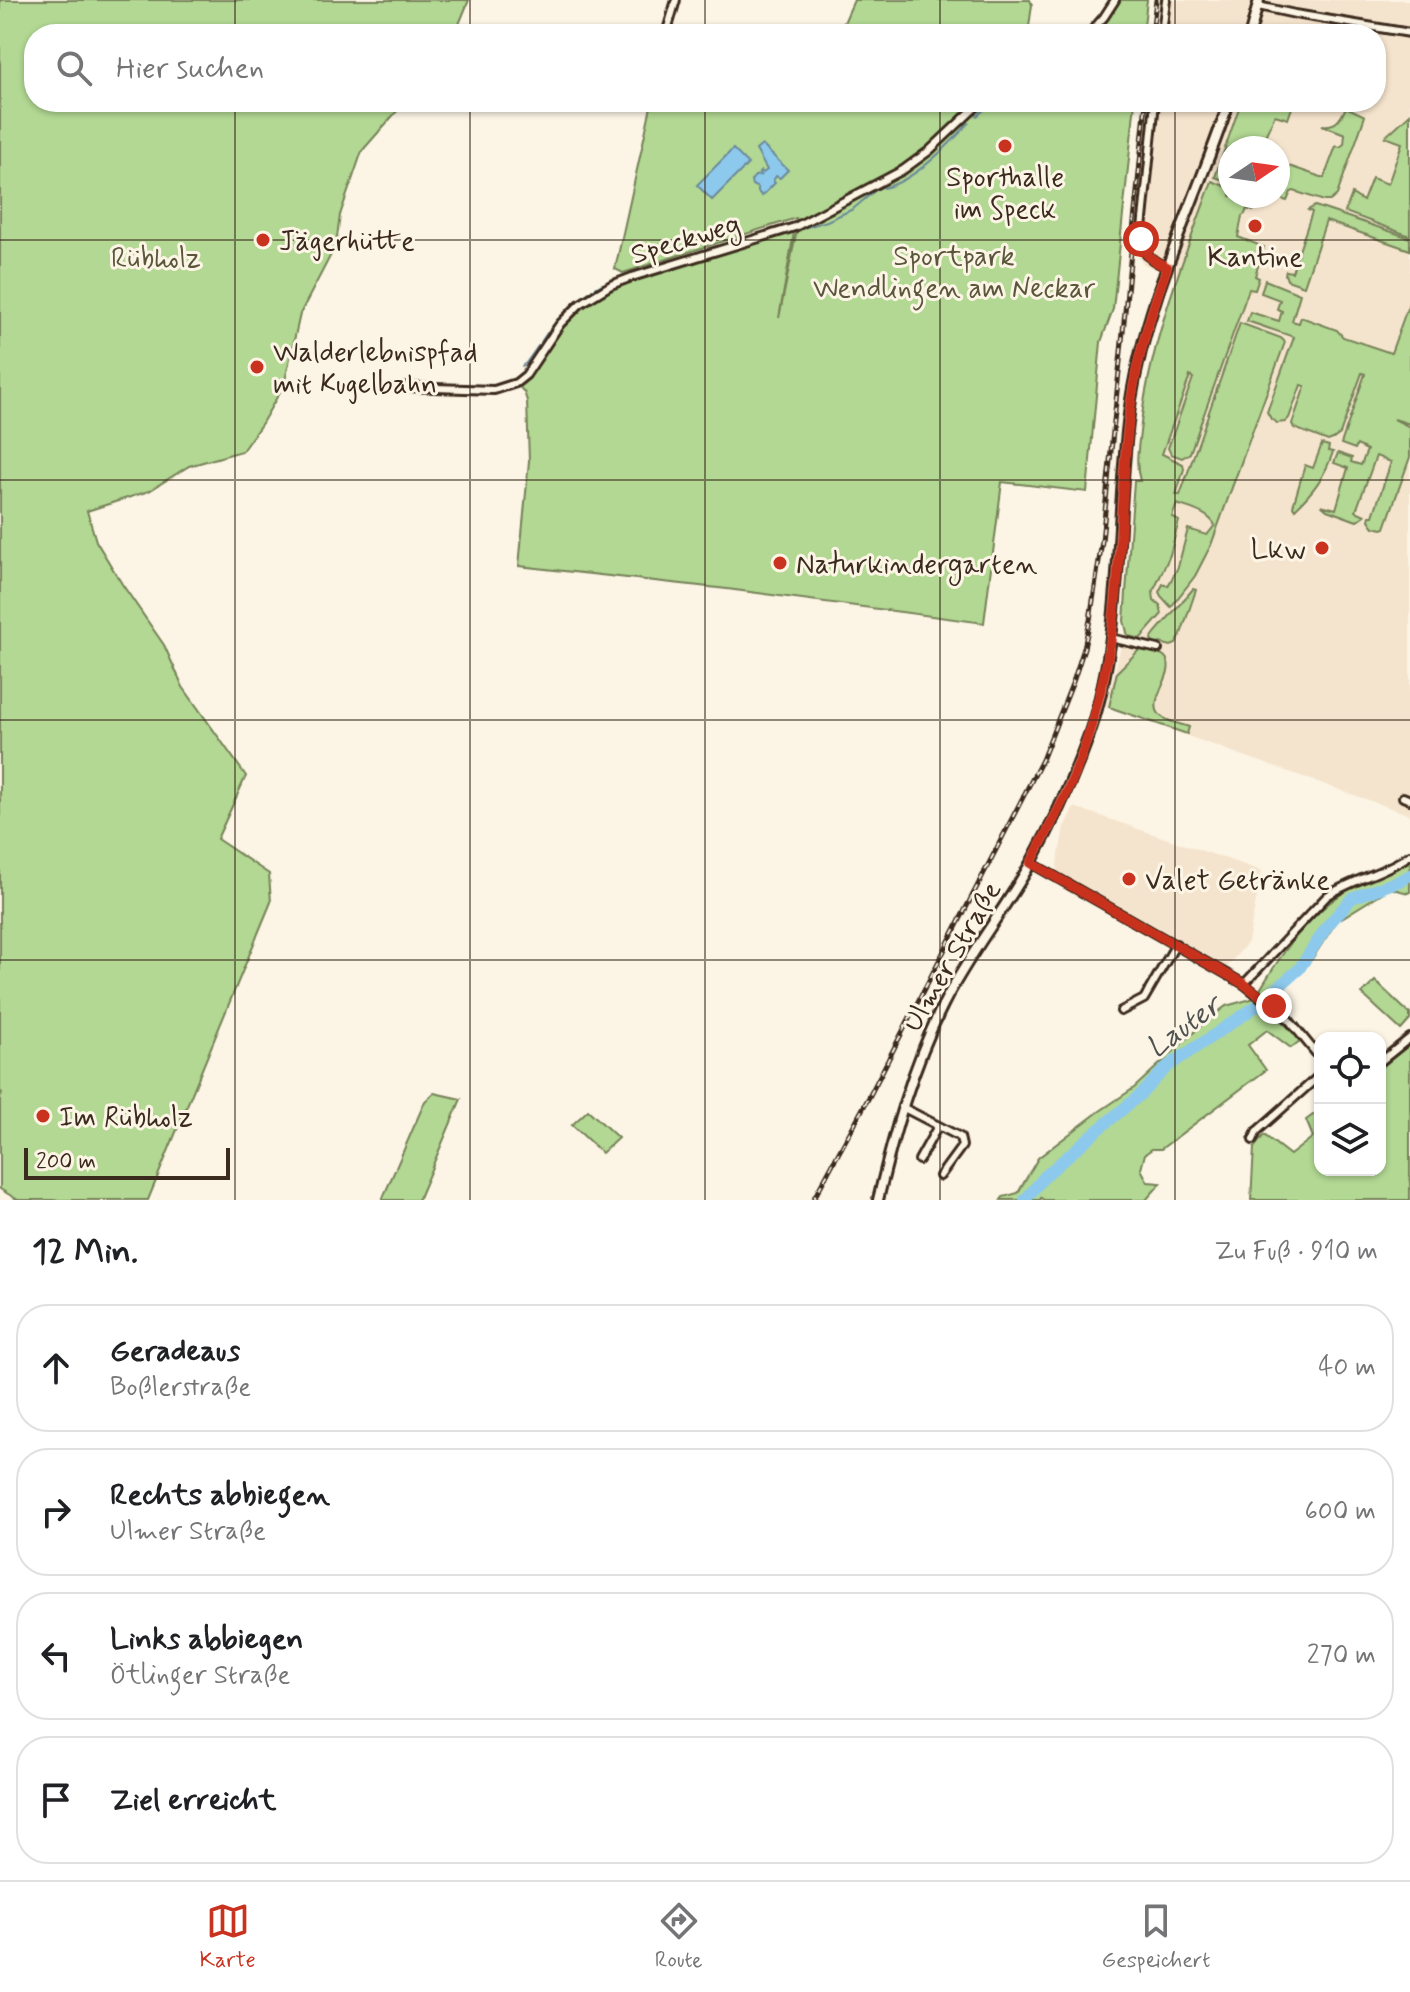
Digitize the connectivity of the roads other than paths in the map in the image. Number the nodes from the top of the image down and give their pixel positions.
1 (676, 0) edge
2 (1115, 0) edge
3 (1166, 0) edge
4 (1259, 3) edge
5 (669, 24) edge
6 (1098, 24) edge
7 (1163, 24) edge
8 (1253, 24) edge
9 (1354, 24) edge
10 (1386, 29) edge
11 (1410, 33) edge
12 (970, 112) edge
13 (1154, 112) edge
14 (1225, 112) edge
15 (1167, 267) junction
16 (406, 387) dead end
17 (1111, 638) junction
18 (1158, 649) dead end
19 (1410, 855) edge
20 (1031, 863) junction
21 (1176, 944) junction
22 (1244, 984) junction
23 (1121, 1011) dead end
24 (1410, 1038) edge
25 (1314, 1051) edge
26 (1386, 1057) edge
27 (1314, 1080) edge
28 (902, 1107) junction
29 (938, 1126) junction
30 (1253, 1140) dead end
31 (919, 1160) dead end
32 (940, 1176) dead end
33 (878, 1200) edge

1 - 5 street
2 - 6 street
3 - 7 street
4 - 8 main road
4 - 9 street
10 - 11 street
12 - 16 street, Speckweg
13 - 15 street
14 - 15 main road, Ulmer Straße
15 - 17 main road, Ulmer Straße
17 - 18 street
17 - 20 main road, Ulmer Straße
19 - 22 street
20 - 21 street
20 - 28 main road, Ulmer Straße
21 - 22 street
21 - 23 street
22 - 25 street
24 - 26 street
27 - 30 street
28 - 29 street
28 - 33 main road, Ulmer Straße
29 - 31 street
29 - 32 street

